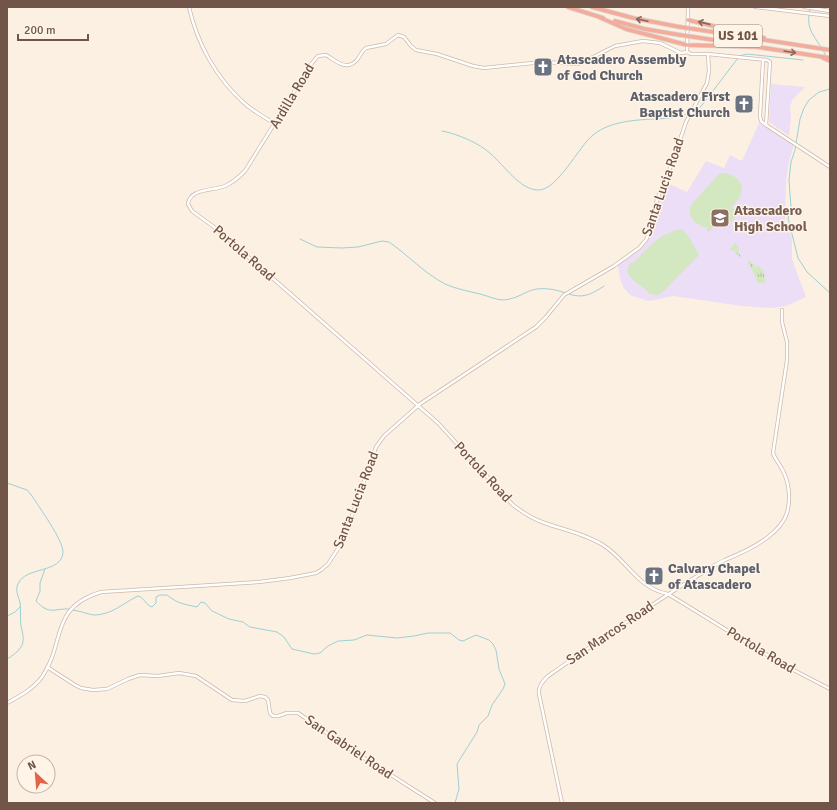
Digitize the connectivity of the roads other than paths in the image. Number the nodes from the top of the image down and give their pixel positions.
1 (189, 7) edge
2 (568, 7) edge
3 (592, 7) edge
4 (688, 7) edge
5 (755, 7) edge
6 (804, 7) edge
7 (810, 8) edge
8 (830, 11) edge
9 (830, 16) edge
10 (601, 18) junction
11 (688, 20) junction
12 (783, 43) junction
13 (687, 44) junction
14 (759, 47) junction
15 (830, 50) edge
16 (687, 52) junction
17 (708, 54) junction
18 (828, 59) edge
19 (763, 61) junction
20 (275, 124) junction
21 (766, 125) junction
22 (830, 167) edge
23 (197, 192) joint
24 (782, 310) dead end
25 (418, 406) junction
26 (668, 594) junction
27 (47, 667) junction
28 (830, 688) edge
29 (7, 703) edge
30 (434, 803) edge
31 (562, 803) edge

1 - 20 street
2 - 10 highway, US 101
12 -> 3 highway, US 101, bridge
4 - 11 street
5 - 9 street
6 - 7 street
7 - 8 street
10 - 13 highway
10 - 14 highway, US 101, bridge
12 -> 11 highway
11 - 13 street
12 - 15 highway, US 101
13 - 14 highway
13 - 16 street
14 -> 18 highway, US 101
16 - 17 street, Ardilla Road
16 - 20 street, Ardilla Road
17 - 19 street, Ardilla Road
17 - 25 street, Santa Lucia Road
19 - 21 street
19 - 21 street
20 - 23 street, Ardilla Road
21 - 22 street
23 - 25 street, Portola Road
24 - 26 street, San Marcos Road
25 - 26 street, Portola Road
25 - 27 street, Santa Lucia Road
26 - 28 street, Portola Road
26 - 31 street, San Marcos Road
27 - 29 street, Santa Lucia Road
27 - 30 street, San Gabriel Road

